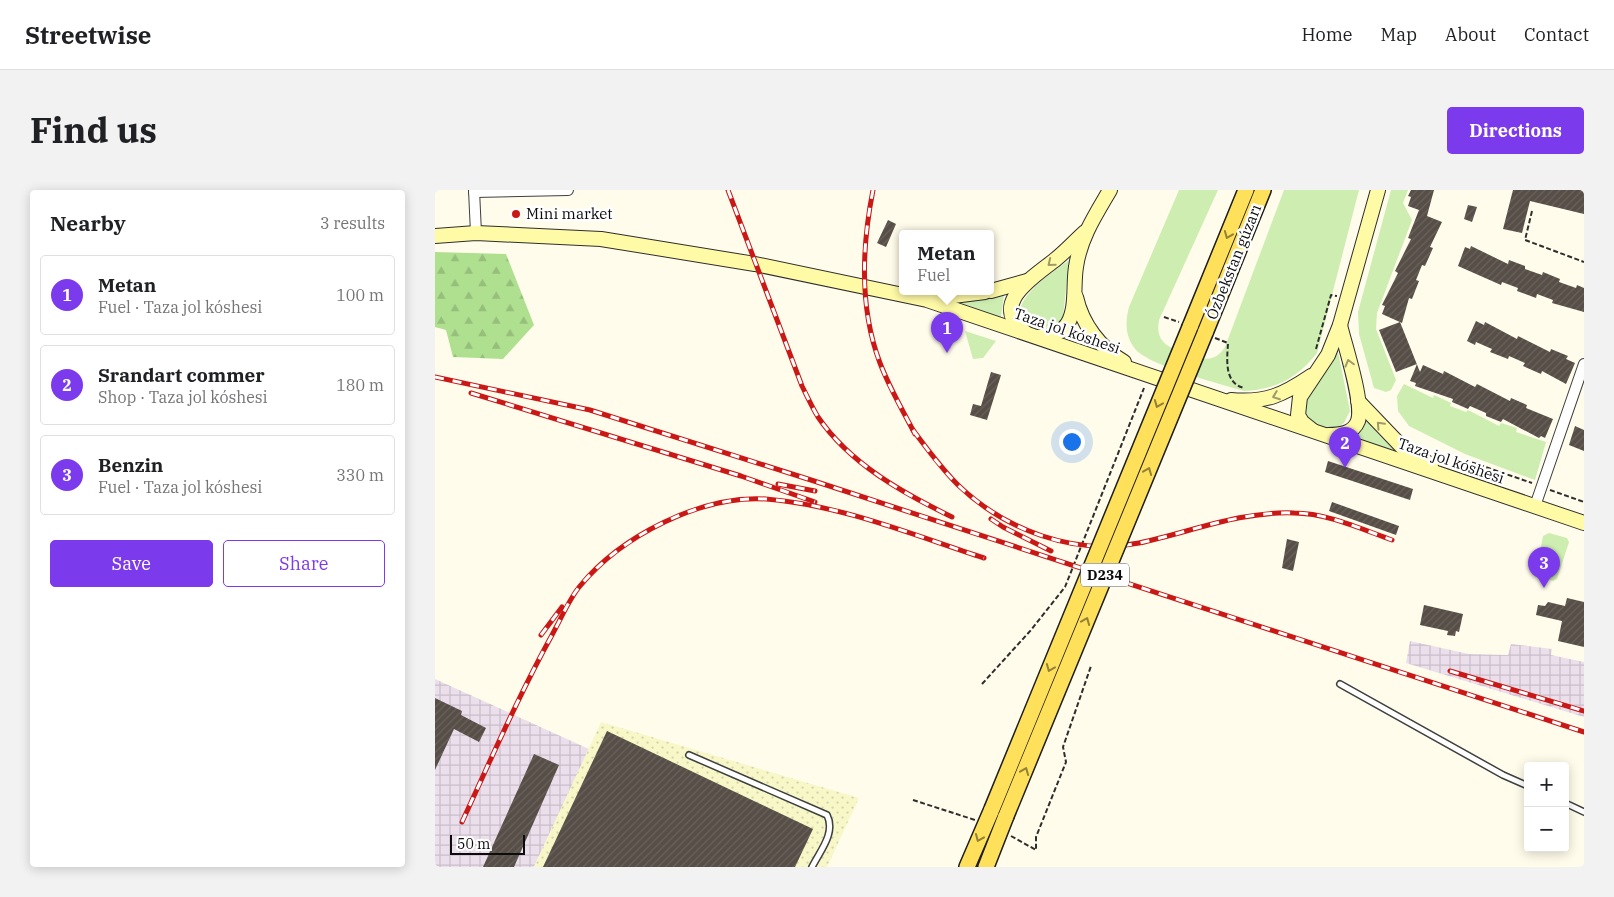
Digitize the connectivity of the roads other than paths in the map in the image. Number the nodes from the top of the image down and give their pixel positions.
1 (568, 190) edge
2 (1110, 190) edge
3 (1246, 190) edge
4 (1263, 190) edge
5 (1378, 190) edge
6 (474, 191) edge
7 (1087, 230) junction
8 (476, 233) junction
9 (435, 236) edge
10 (1027, 281) junction
11 (1074, 288) junction
12 (994, 290) edge
13 (899, 294) edge
14 (903, 295) edge
15 (963, 295) edge
16 (927, 300) junction
17 (1340, 325) junction
18 (1033, 336) junction
19 (1584, 364) edge
20 (1318, 372) junction
21 (1144, 381) junction
22 (1211, 398) junction
23 (1358, 401) junction
24 (1321, 435) junction
25 (1446, 475) junction
26 (1535, 506) junction
27 (1584, 523) edge
28 (1340, 684) dead end
29 (689, 756) dead end
30 (1524, 784) edge
31 (1569, 805) edge
32 (1584, 812) edge
33 (811, 867) edge
34 (967, 867) edge
35 (986, 867) edge

1 - 6 street
2 - 7 main road
3 -> 34 main road, Ózbekstan gúzarı / D234, bridge
35 -> 4 main road, Ózbekstan gúzarı / D234, bridge
5 - 17 main road
6 - 8 street
7 -> 10 main road
7 - 11 main road
8 - 9 main road, Taza jol kóshesi
8 - 13 main road, Taza jol kóshesi
10 - 12 main road
10 - 18 main road
11 - 18 main road
11 - 21 main road
14 - 16 main road, Taza jol kóshesi
15 - 16 main road
16 - 18 main road, Taza jol kóshesi
17 - 20 main road
23 -> 17 main road
18 - 21 main road, Taza jol kóshesi
19 - 26 street
20 -> 22 main road
20 - 24 main road
21 - 22 main road, Taza jol kóshesi
22 - 24 main road, Taza jol kóshesi
23 - 24 main road
25 -> 23 main road
24 - 25 main road, Taza jol kóshesi
25 - 26 main road, Taza jol kóshesi
26 - 27 main road, Taza jol kóshesi
28 - 30 lane
29 - 33 lane
31 - 32 lane

